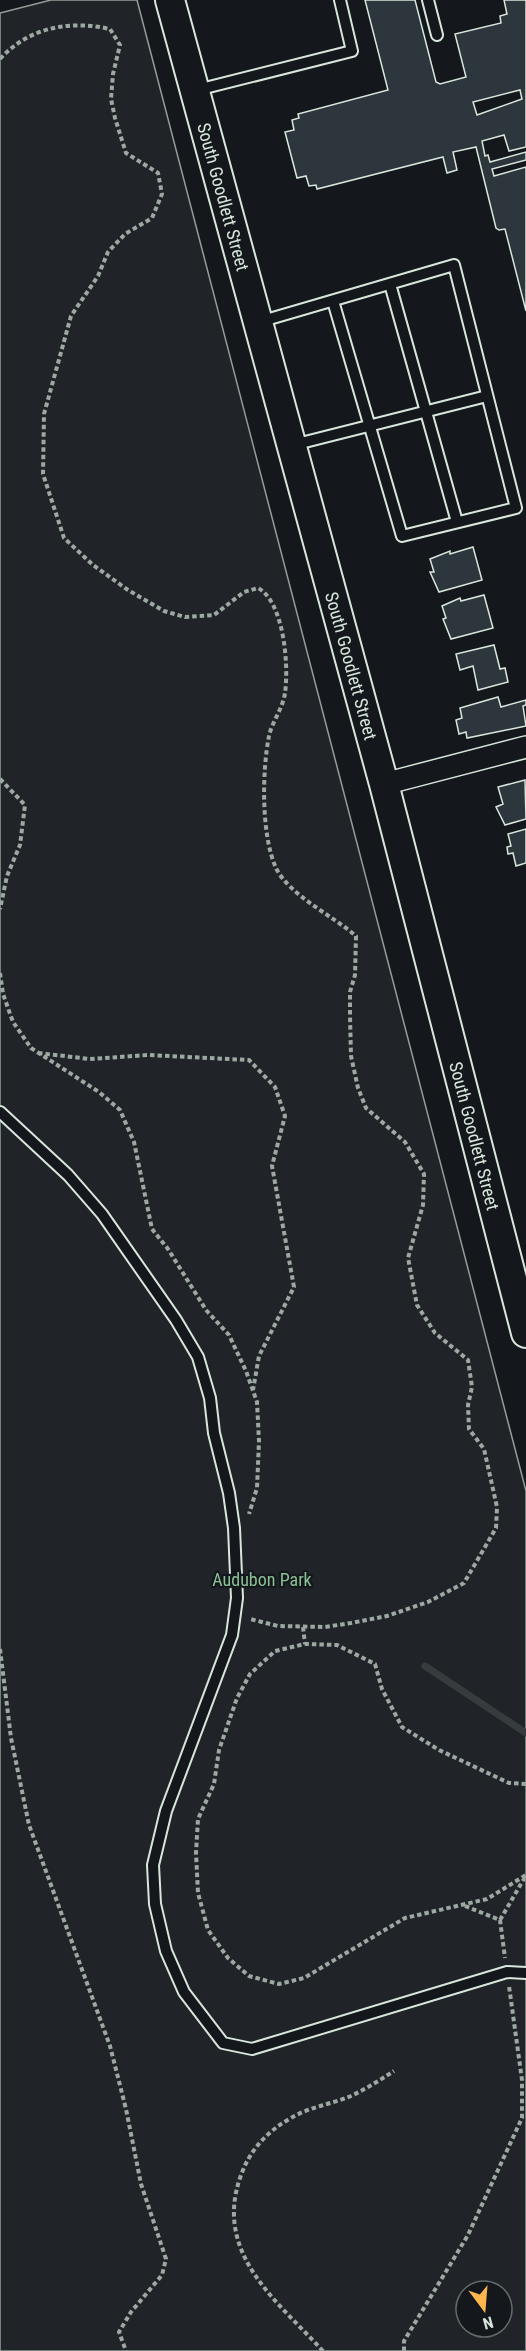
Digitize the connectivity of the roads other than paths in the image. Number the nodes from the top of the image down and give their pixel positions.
1 (170, 0) edge
2 (340, 0) edge
3 (428, 0) edge
4 (437, 35) dead end
5 (194, 91) junction
6 (390, 284) junction
7 (333, 301) junction
8 (259, 322) junction
9 (487, 396) junction
10 (427, 411) junction
11 (370, 426) junction
12 (292, 445) junction
13 (457, 522) junction
14 (526, 747) edge
15 (384, 784) junction
16 (0, 1112) edge
17 (526, 1333) edge
18 (526, 1973) edge

1 - 5 main road, South Goodlett Street
2 - 5 lane
3 - 4 lane
5 - 8 main road, South Goodlett Street
6 - 7 lane
6 - 9 lane
6 - 10 lane
7 - 8 lane
7 - 11 lane
8 - 12 main road, South Goodlett Street
9 - 10 lane
9 - 13 lane
10 - 11 lane
10 - 13 lane
11 - 12 lane
11 - 13 lane
12 - 15 main road, South Goodlett Street
14 - 15 street
15 - 17 main road, South Goodlett Street
16 - 18 lane

